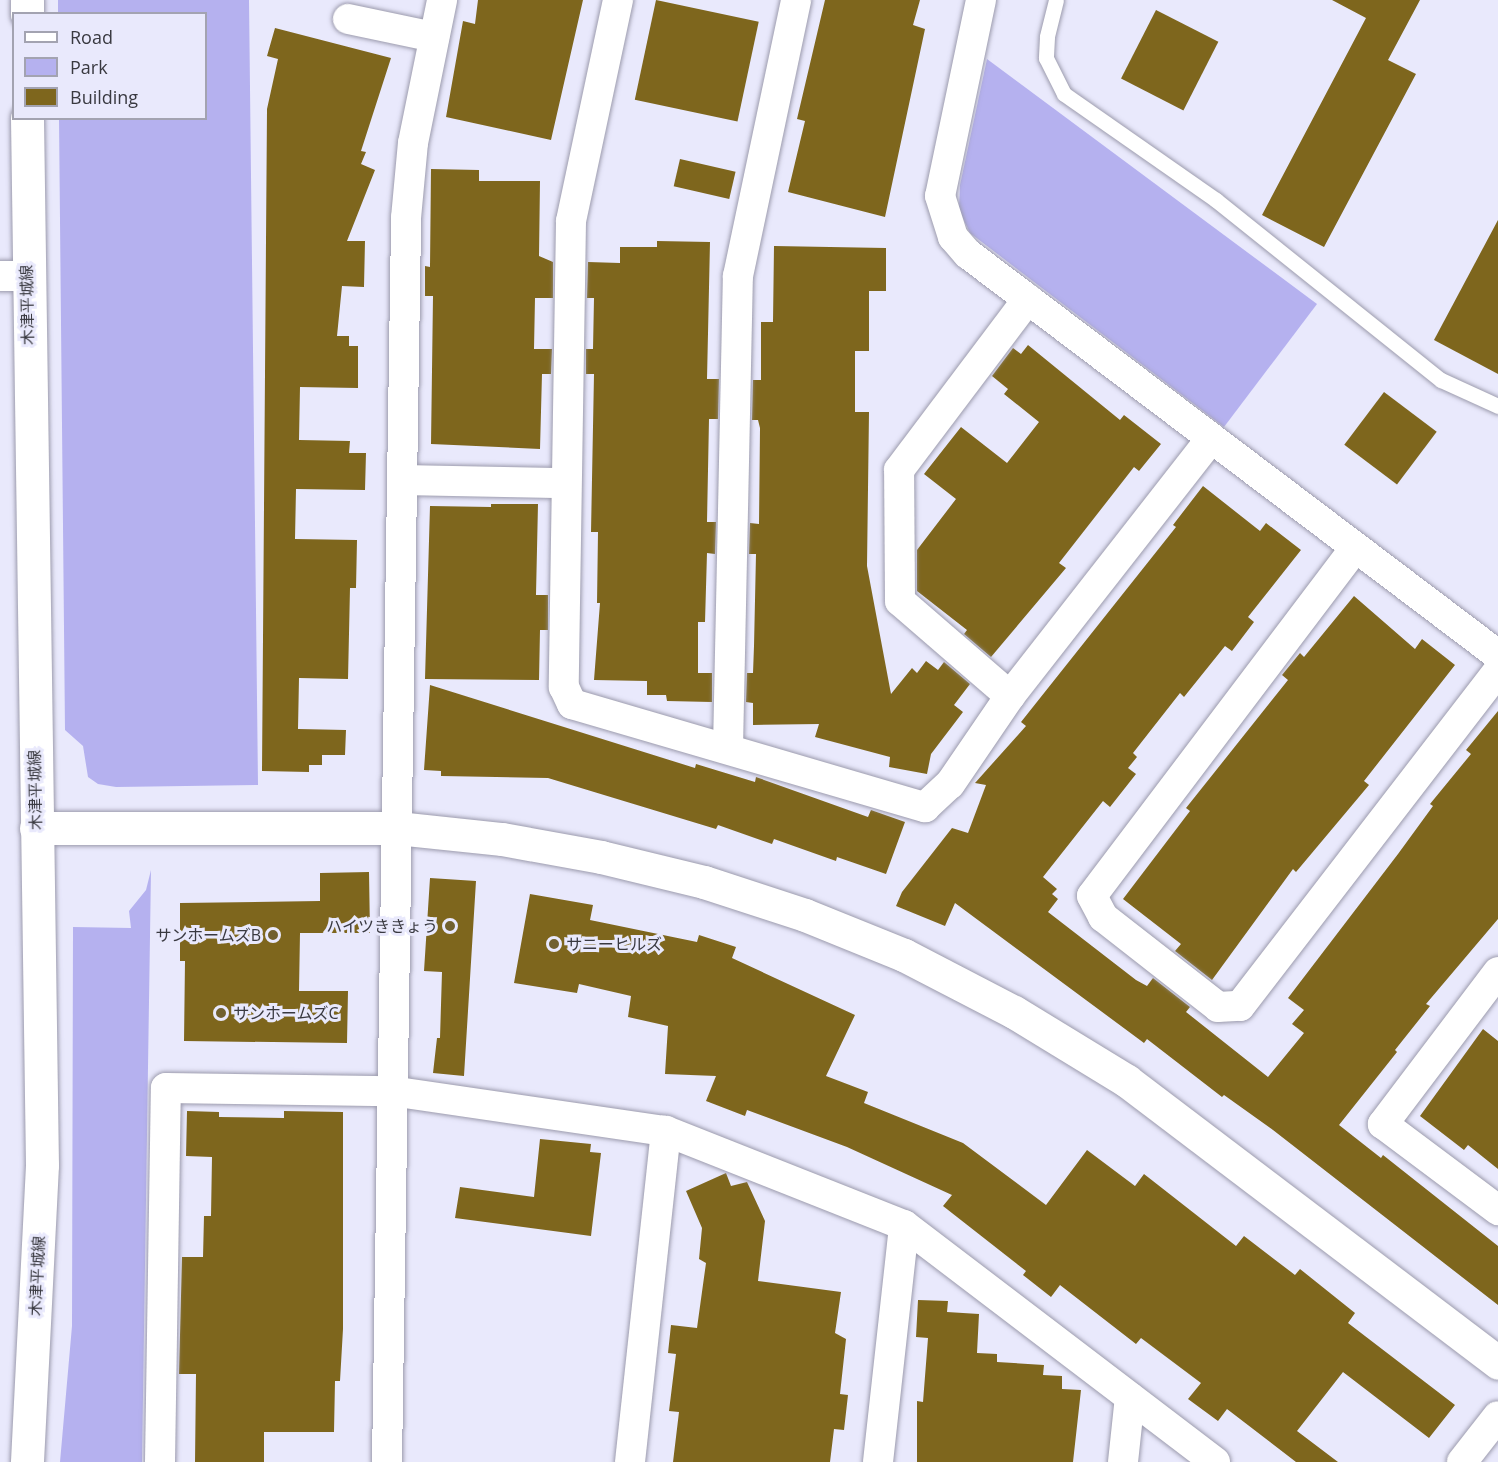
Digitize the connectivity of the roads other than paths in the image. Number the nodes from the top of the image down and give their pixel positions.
1 (442, 0) edge
2 (618, 0) edge
3 (796, 0) edge
4 (981, 0) edge
5 (1056, 0) edge
6 (348, 19) dead end
7 (434, 37) junction
8 (27, 120) edge
9 (13, 276) edge
10 (1028, 299) junction
11 (1498, 406) edge
12 (1211, 439) junction
13 (404, 480) junction
14 (566, 483) junction
15 (1355, 548) junction
16 (1498, 655) edge
17 (1498, 671) edge
18 (1010, 696) junction
19 (728, 748) junction
20 (36, 828) junction
21 (396, 828) junction
22 (1498, 972) edge
23 (391, 1091) junction
24 (666, 1131) junction
25 (1498, 1210) edge
26 (904, 1225) junction
27 (1498, 1363) edge
28 (1130, 1397) junction
29 (1498, 1416) edge
30 (27, 1462) edge
31 (159, 1462) edge
32 (387, 1462) edge
33 (630, 1462) edge
34 (878, 1462) edge
35 (1123, 1462) edge
36 (1215, 1462) edge
37 (1462, 1462) edge

1 - 7 street
2 - 14 street
3 - 19 street
4 - 10 street
5 - 11 lane
6 - 7 street
7 - 13 street
8 - 9 street, 木津平城線
9 - 20 street, 木津平城線
10 - 12 street
10 - 18 street
12 - 15 street
12 - 18 street
13 - 14 street
13 - 21 street
14 - 19 street
15 - 16 street
15 - 17 street
18 - 19 street
20 - 21 street
20 - 30 street, 木津平城線
21 - 23 street
21 - 27 street
22 - 25 street
23 - 24 street
23 - 31 street
23 - 32 street
24 - 26 street
24 - 33 street
26 - 28 street
26 - 34 street
28 - 35 street
28 - 36 street
29 - 37 street

